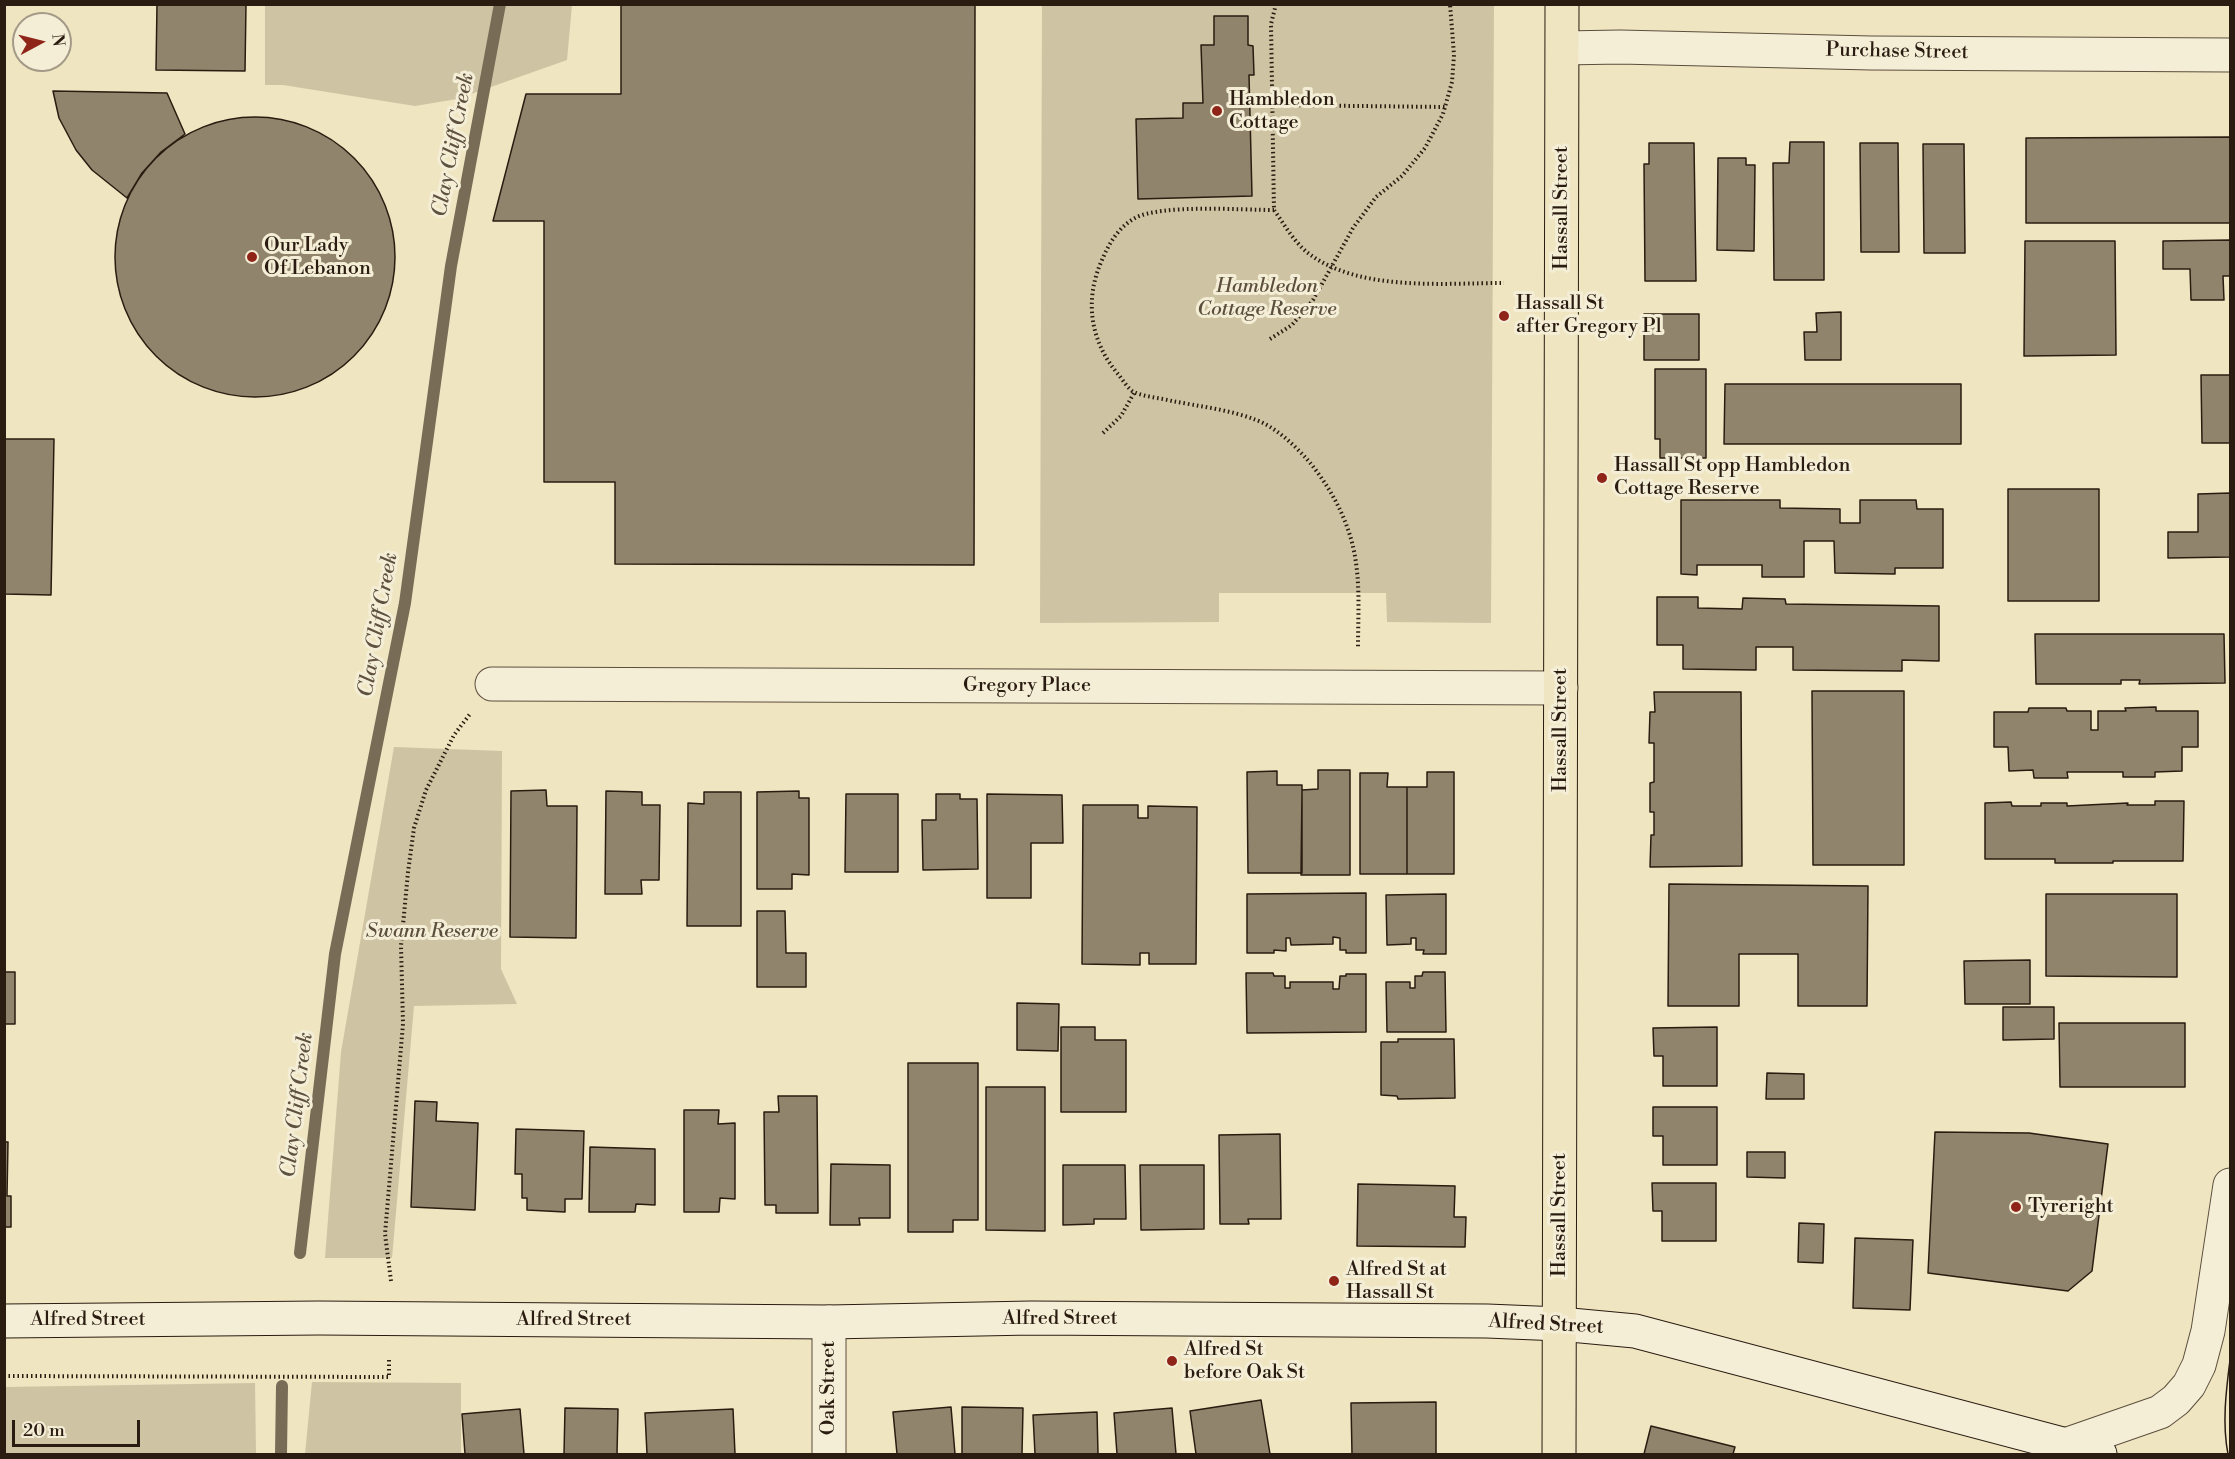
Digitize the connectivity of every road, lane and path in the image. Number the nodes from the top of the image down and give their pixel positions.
1 (1276, 4) edge
2 (1450, 4) edge
3 (1562, 4) edge
4 (1563, 48) junction
5 (2230, 55) edge
6 (1272, 105) junction
7 (1445, 107) junction
8 (1274, 210) junction
9 (1330, 266) junction
10 (1504, 283) dead end
11 (1270, 339) dead end
12 (1134, 393) junction
13 (1103, 433) dead end
14 (1359, 652) dead end
15 (492, 684) dead end
16 (1561, 688) junction
17 (454, 735) dead end
18 (2230, 1185) edge
19 (391, 1278) dead end
20 (4, 1321) edge
21 (830, 1322) junction
22 (1560, 1324) junction
23 (4, 1376) edge
24 (389, 1377) dead end
25 (2065, 1446) junction
26 (829, 1455) edge
27 (1559, 1455) edge
28 (2100, 1455) edge

1 - 6 path
2 - 7 path
3 - 4 main road, Hassall Street
4 - 5 street, Purchase Street
4 - 16 main road, Hassall Street
6 - 7 path
6 - 8 path
7 - 9 path
8 - 9 path
8 - 12 path
9 - 10 path
9 - 11 path
12 - 13 path
12 - 14 path
15 - 16 street, Gregory Place
16 - 22 main road, Hassall Street
17 - 19 path
18 - 25 street
20 - 21 street, Alfred Street
21 - 22 street, Alfred Street
21 - 26 street, Oak Street
22 - 25 street, Alfred Street
22 - 27 main road, Hassall Street
23 - 24 path
25 - 28 street, Alfred Street

